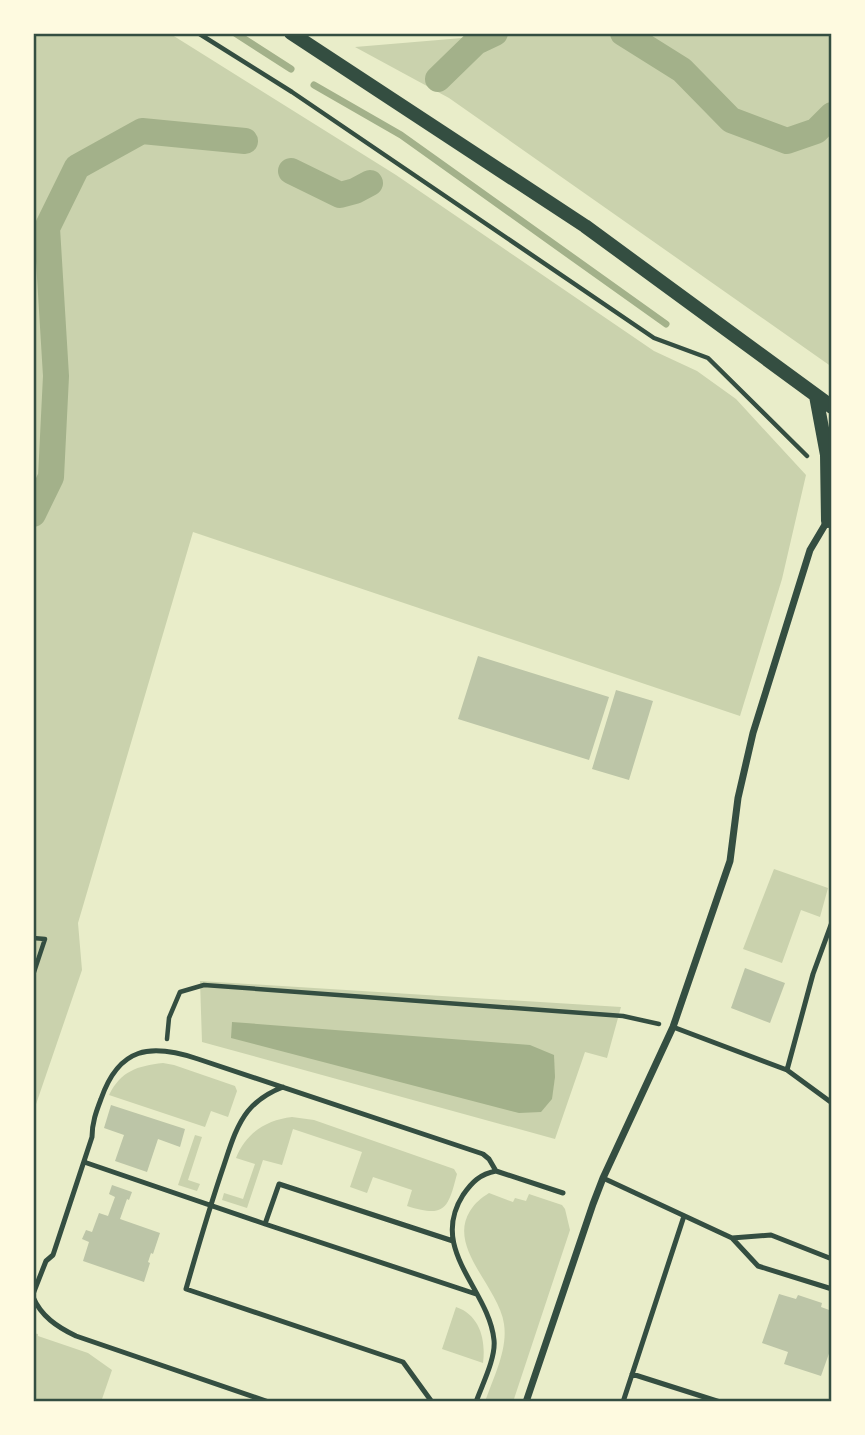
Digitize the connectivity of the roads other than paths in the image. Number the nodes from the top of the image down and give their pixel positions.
1 (291, 33) edge
2 (816, 396) junction
3 (832, 407) edge
4 (830, 517) edge
5 (832, 922) edge
6 (673, 1027) junction
7 (787, 1070) junction
8 (283, 1087) junction
9 (832, 1103) edge
10 (84, 1162) junction
11 (496, 1171) junction
12 (603, 1178) junction
13 (564, 1194) dead end
14 (210, 1206) junction
15 (684, 1216) junction
16 (265, 1224) junction
17 (732, 1238) junction
18 (453, 1241) junction
19 (832, 1259) edge
20 (832, 1289) edge
21 (476, 1294) junction
22 (33, 1295) edge
23 (632, 1374) junction
24 (269, 1402) edge
25 (432, 1402) edge
26 (476, 1402) edge
27 (526, 1402) edge
28 (623, 1402) edge
29 (720, 1402) edge

1 - 2 main road
2 - 3 main road
2 - 4 main road
4 - 6 street
5 - 7 lane
6 - 7 lane
6 - 12 street
7 - 9 lane
8 - 10 lane
8 - 11 lane
8 - 14 lane
10 - 14 lane
10 - 22 lane
11 - 13 lane
11 - 18 lane
12 - 15 lane
12 - 27 street
14 - 16 lane
14 - 25 lane
15 - 17 lane
15 - 23 lane
16 - 18 lane
16 - 21 lane
17 - 19 lane
17 - 20 lane
18 - 21 lane
21 - 26 lane
22 - 24 lane
23 - 28 lane
23 - 29 lane

